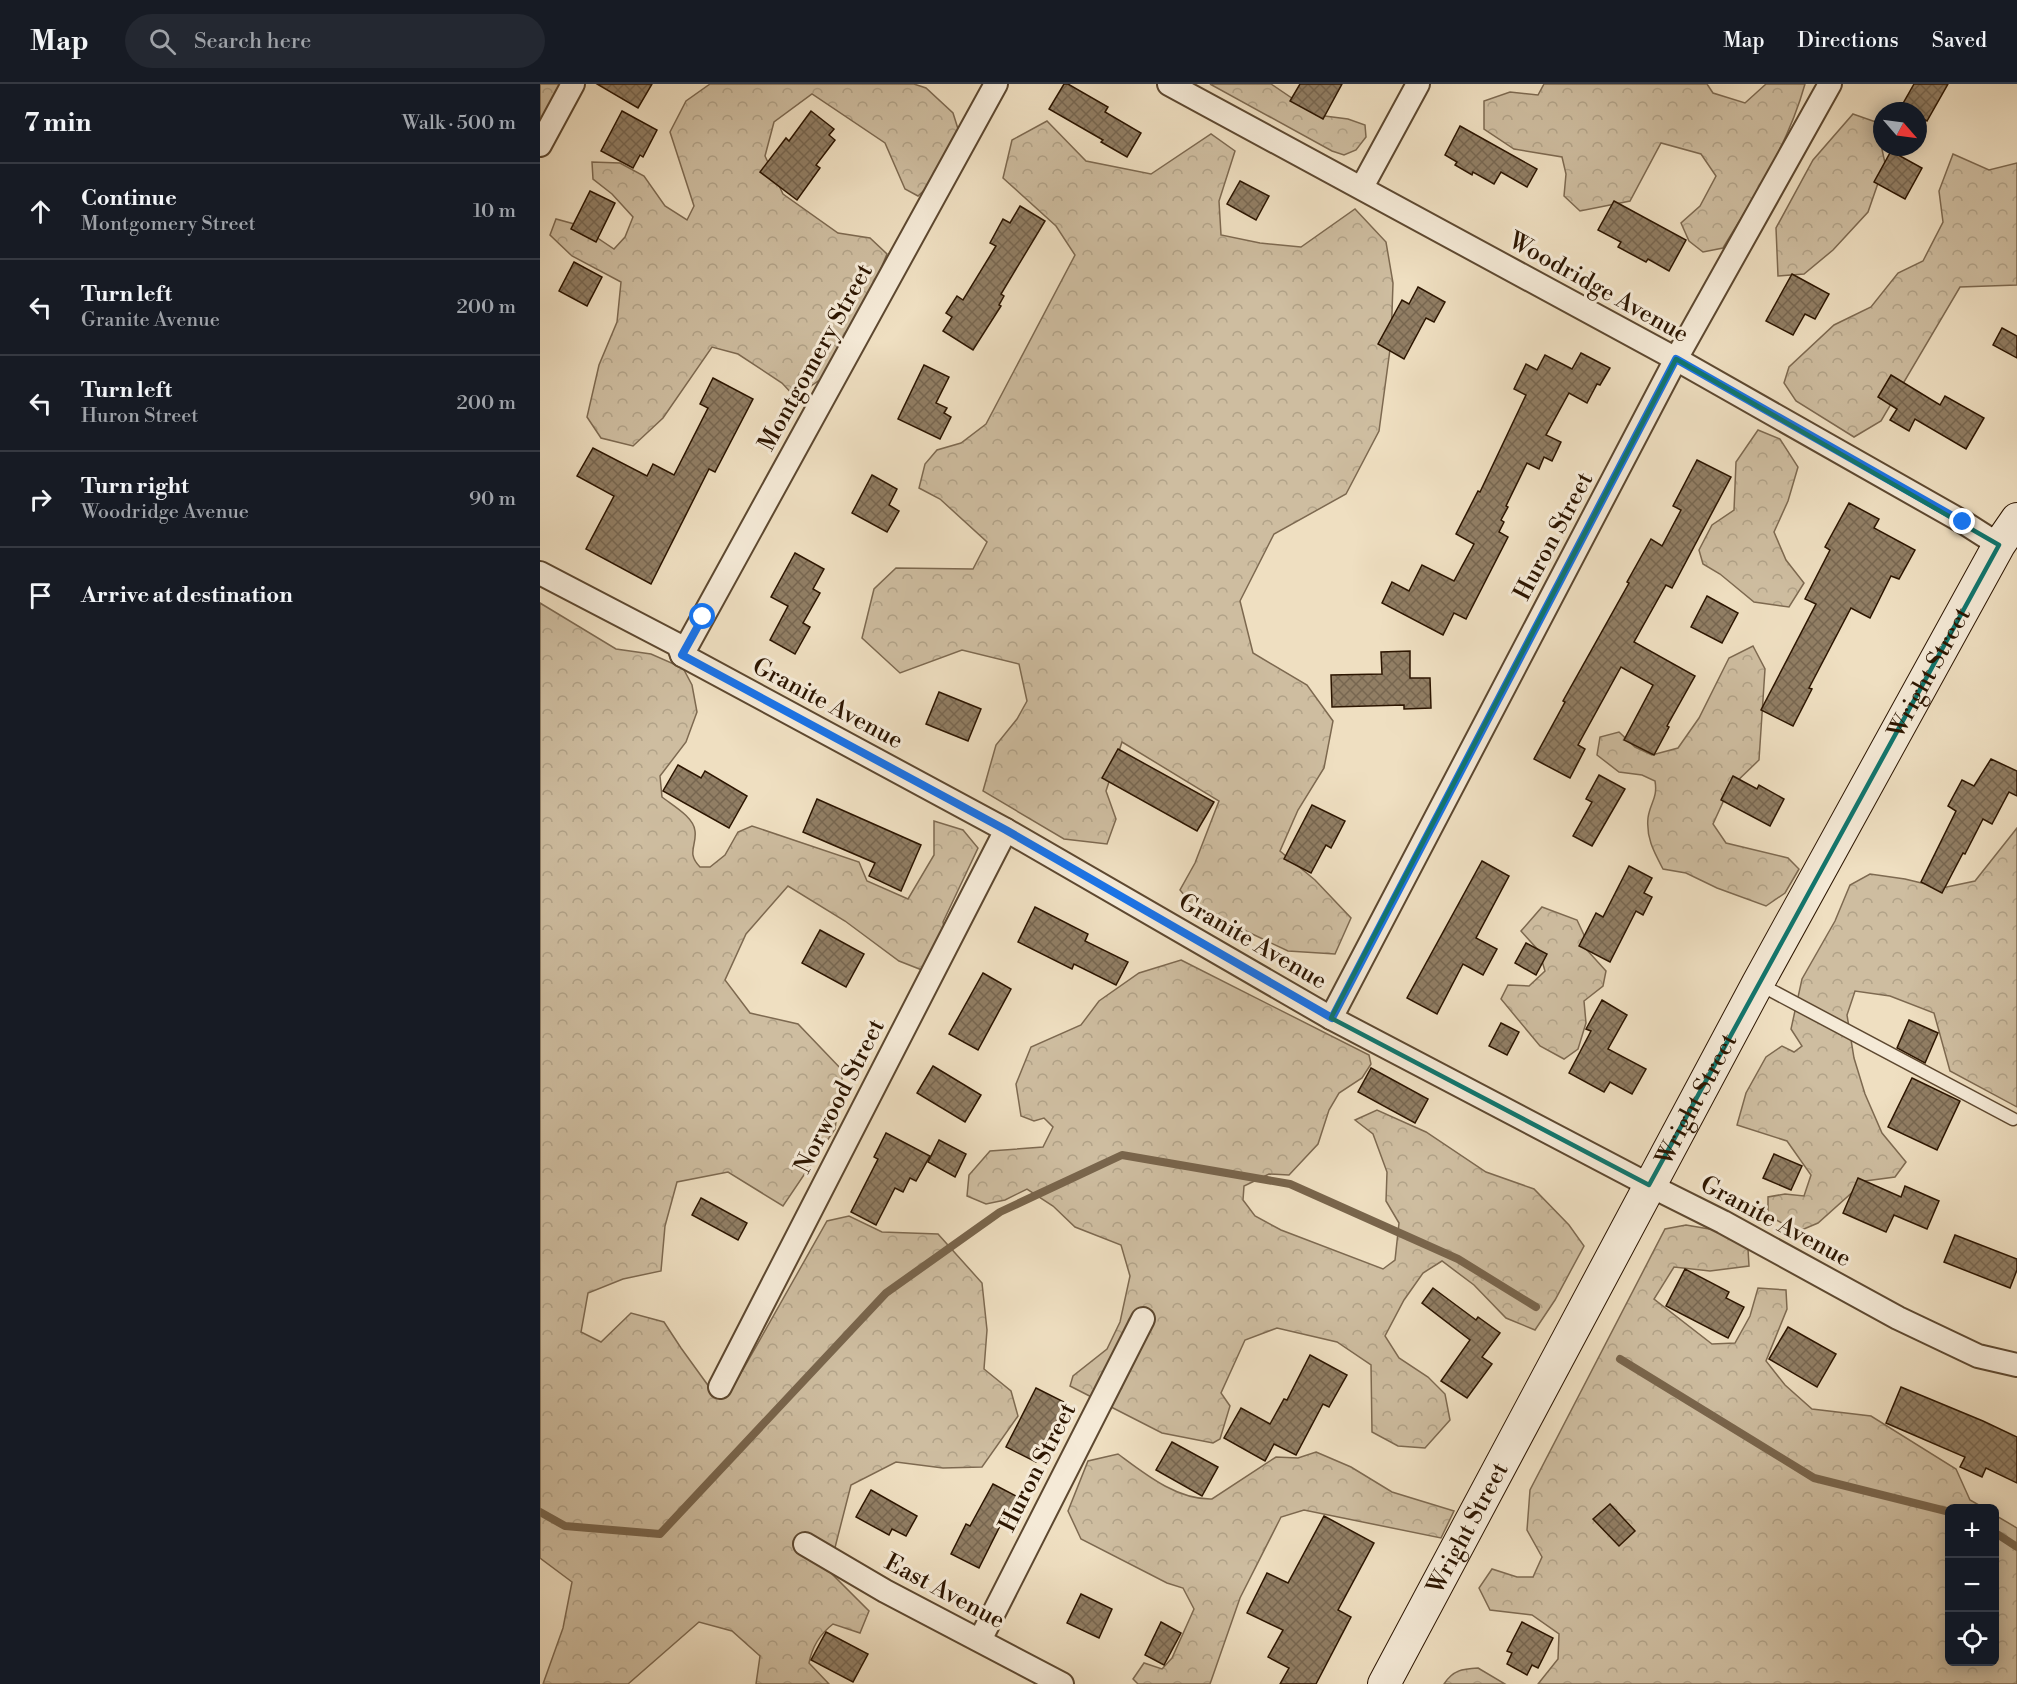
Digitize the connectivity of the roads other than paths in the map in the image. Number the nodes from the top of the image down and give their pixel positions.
1 (573, 84) edge
2 (996, 84) edge
3 (1169, 84) edge
4 (1418, 84) edge
5 (1830, 84) edge
6 (540, 145) edge
7 (1362, 187) junction
8 (1676, 359) junction
9 (2017, 519) edge
10 (1999, 545) junction
11 (540, 573) edge
12 (682, 655) junction
13 (1006, 830) junction
14 (1758, 984) junction
15 (1332, 1018) junction
16 (2013, 1119) dead end
17 (1650, 1185) junction
18 (1143, 1319) dead end
19 (2017, 1365) edge
20 (720, 1387) dead end
21 (805, 1544) dead end
22 (980, 1640) junction
23 (1062, 1684) edge
24 (1384, 1684) edge

1 - 6 street
2 - 12 street, Montgomery Street
3 - 7 street, Woodridge Avenue
4 - 7 street
5 - 8 street, Huron Street
7 - 8 street, Woodridge Avenue
8 - 10 street, Woodridge Avenue
8 - 15 street, Huron Street
9 - 10 main road, Wright Street
10 - 14 main road, Wright Street
11 - 12 street, Granite Avenue
12 - 13 street, Granite Avenue
13 - 15 street, Granite Avenue
13 - 20 street, Norwood Street
14 - 16 lane
14 - 17 main road, Wright Street
15 - 17 street, Granite Avenue
17 - 19 street, Granite Avenue
17 - 24 main road, Wright Street
18 - 22 street, Huron Street
21 - 22 street, East Avenue
22 - 23 street, East Avenue

